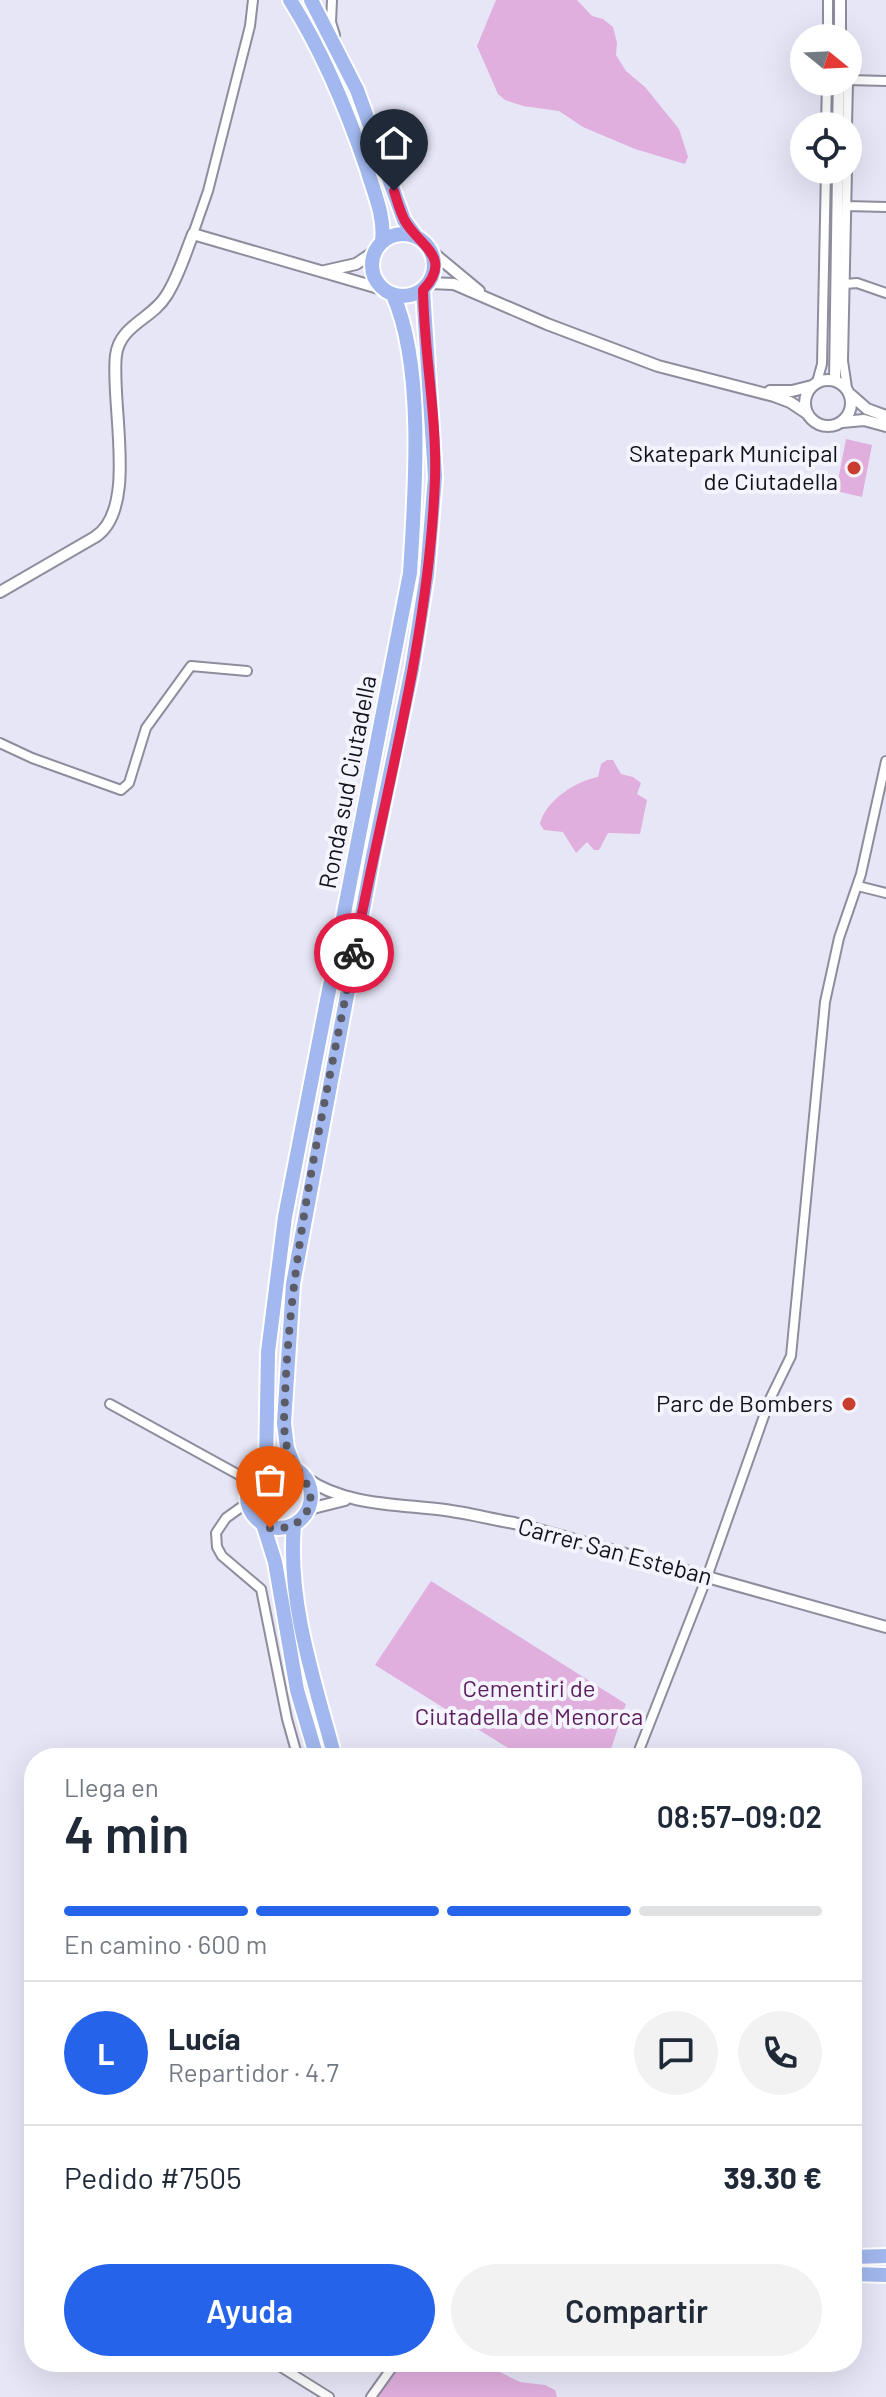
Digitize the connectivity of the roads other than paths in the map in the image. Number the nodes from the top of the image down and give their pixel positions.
1 (253, 0) edge
2 (290, 0) edge
3 (311, 0) edge
4 (332, 0) edge
5 (828, 0) edge
6 (840, 0) edge
7 (828, 24) edge
8 (840, 24) edge
9 (344, 63) junction
10 (862, 81) edge
11 (886, 81) edge
12 (826, 184) edge
13 (838, 184) edge
14 (847, 184) edge
15 (846, 206) junction
16 (886, 207) edge
17 (193, 234) junction
18 (415, 235) junction
19 (378, 246) junction
20 (432, 252) junction
21 (321, 271) junction
22 (845, 284) junction
23 (426, 286) junction
24 (388, 292) junction
25 (886, 293) edge
26 (486, 297) junction
27 (835, 380) junction
28 (814, 384) junction
29 (753, 390) junction
30 (849, 392) junction
31 (808, 414) junction
32 (886, 416) edge
33 (842, 422) junction
34 (886, 426) edge
35 (0, 592) edge
36 (247, 671) dead end
37 (0, 743) edge
38 (886, 761) edge
39 (858, 886) junction
40 (886, 893) edge
41 (110, 1404) dead end
42 (266, 1466) junction
43 (300, 1473) junction
44 (250, 1481) junction
45 (351, 1499) junction
46 (247, 1503) junction
47 (300, 1520) junction
48 (263, 1524) junction
49 (707, 1577) junction
50 (886, 1629) edge
51 (295, 1748) edge
52 (314, 1748) edge
53 (332, 1748) edge
54 (640, 1748) edge
55 (886, 2256) edge
56 (862, 2257) edge
57 (862, 2274) edge
58 (886, 2275) edge
59 (289, 2372) edge
60 (389, 2372) edge
61 (329, 2397) edge
62 (371, 2397) edge

1 - 17 street
2 - 19 main road
3 - 9 main road
4 - 9 street
5 - 7 street
6 - 8 street
9 - 18 main road
10 - 11 street
12 - 28 street
13 - 27 street
14 - 15 street
15 - 16 street
15 - 22 street
17 - 21 street
17 - 35 street
18 - 19 main road
18 - 20 main road
19 - 21 street
19 - 24 main road
20 - 23 main road
20 - 26 street
21 - 24 street
22 - 25 street
22 - 30 street
23 - 24 main road
23 - 26 street
23 - 43 main road, Ronda sud Ciutadella
24 - 42 main road, Ronda sud Ciutadella
26 - 29 street
27 - 28 street
27 - 30 street
28 - 29 street
28 - 31 street
29 - 31 street
30 - 32 street
30 - 33 street
31 - 33 street
33 - 34 street
36 - 37 street
38 - 39 street
39 - 40 street
39 - 49 street
41 - 44 street
42 - 43 main road
42 - 44 main road
43 - 45 street, Carrer San Esteban
43 - 47 main road
44 - 46 main road
45 - 47 street, Carrer San Esteban
45 - 49 street, Carrer San Esteban
46 - 48 main road
46 - 51 street
47 - 48 main road
47 - 53 main road
48 - 52 main road
49 - 50 street, Carrer San Esteban
49 - 54 street
55 - 56 main road
57 - 58 main road
59 - 61 street
60 - 62 street

